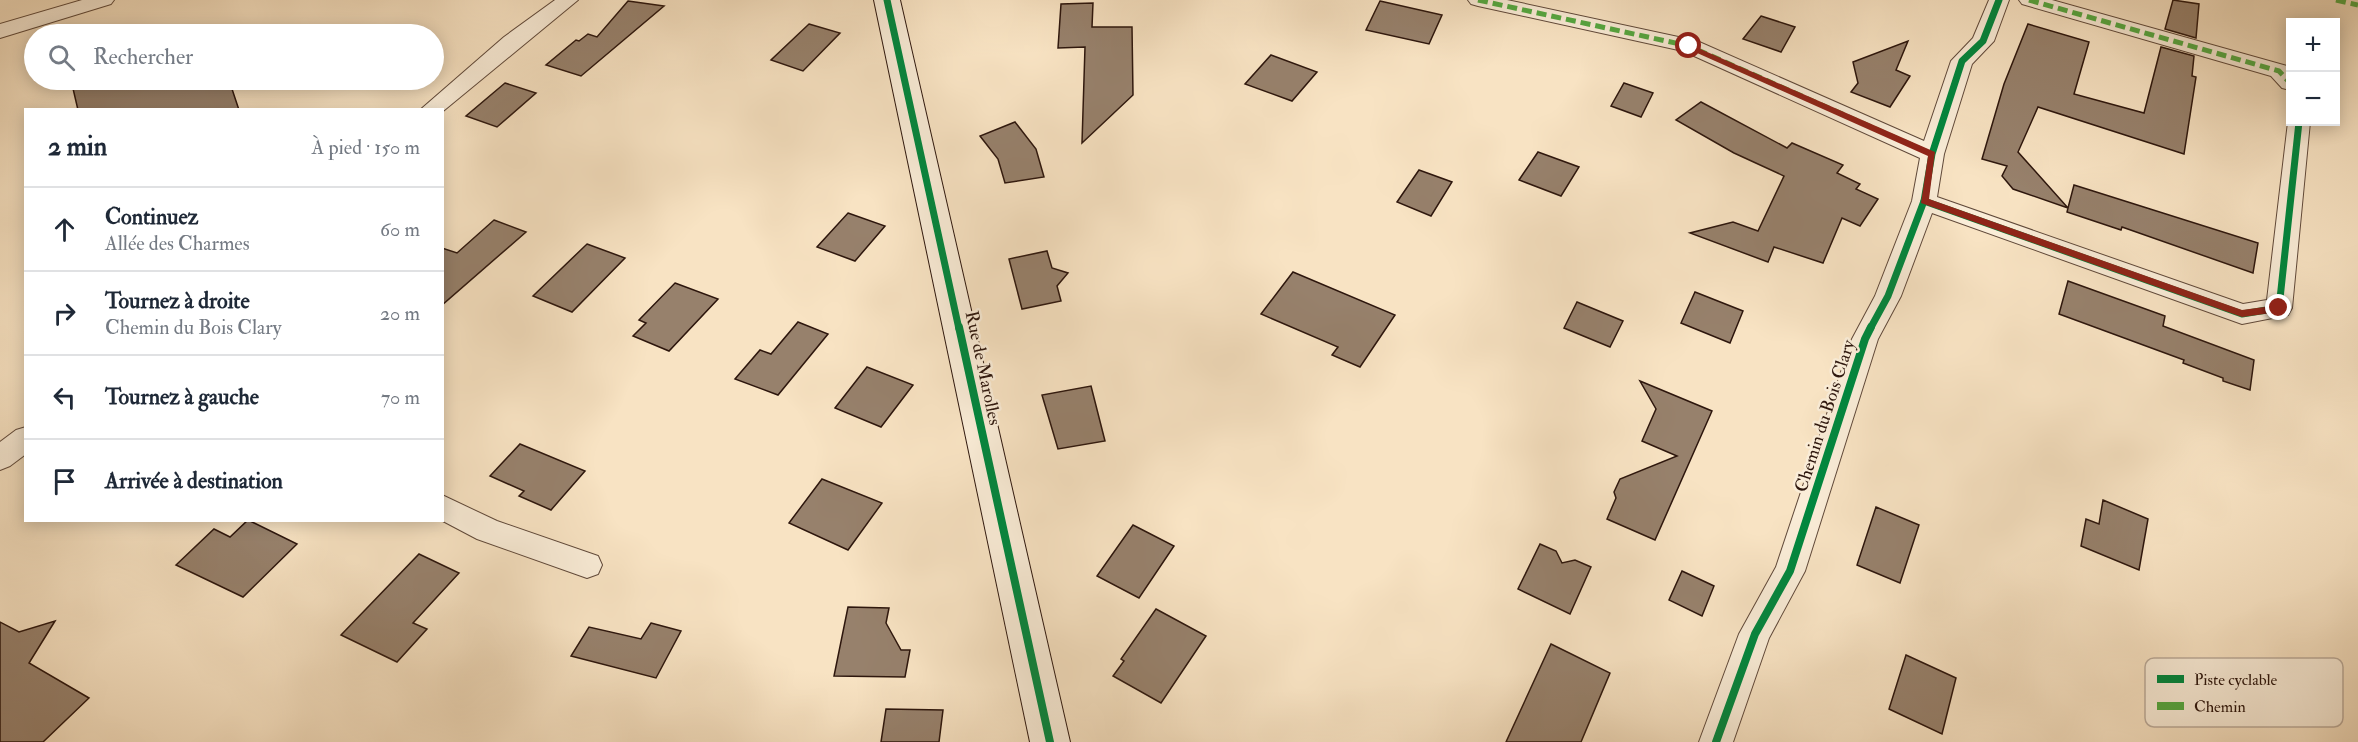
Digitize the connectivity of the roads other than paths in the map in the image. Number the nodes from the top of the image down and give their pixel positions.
1 (104, 0) edge
2 (568, 0) edge
3 (887, 0) edge
4 (1478, 0) edge
5 (1999, 0) edge
6 (2030, 0) edge
7 (0, 31) edge
8 (2286, 79) edge
9 (433, 108) edge
10 (2299, 126) edge
11 (1932, 154) junction
12 (1924, 201) junction
13 (24, 440) edge
14 (0, 458) edge
15 (444, 508) edge
16 (587, 565) dead end
17 (1050, 742) edge
18 (1716, 742) edge

1 - 7 street
2 - 9 street
3 - 17 street, Rue de Marolles
4 - 11 street
5 - 11 street, Chemin du Bois Clary
6 - 8 street
10 - 12 street
11 - 12 street, Chemin du Bois Clary
12 - 18 street, Chemin du Bois Clary
13 - 14 street
15 - 16 street

